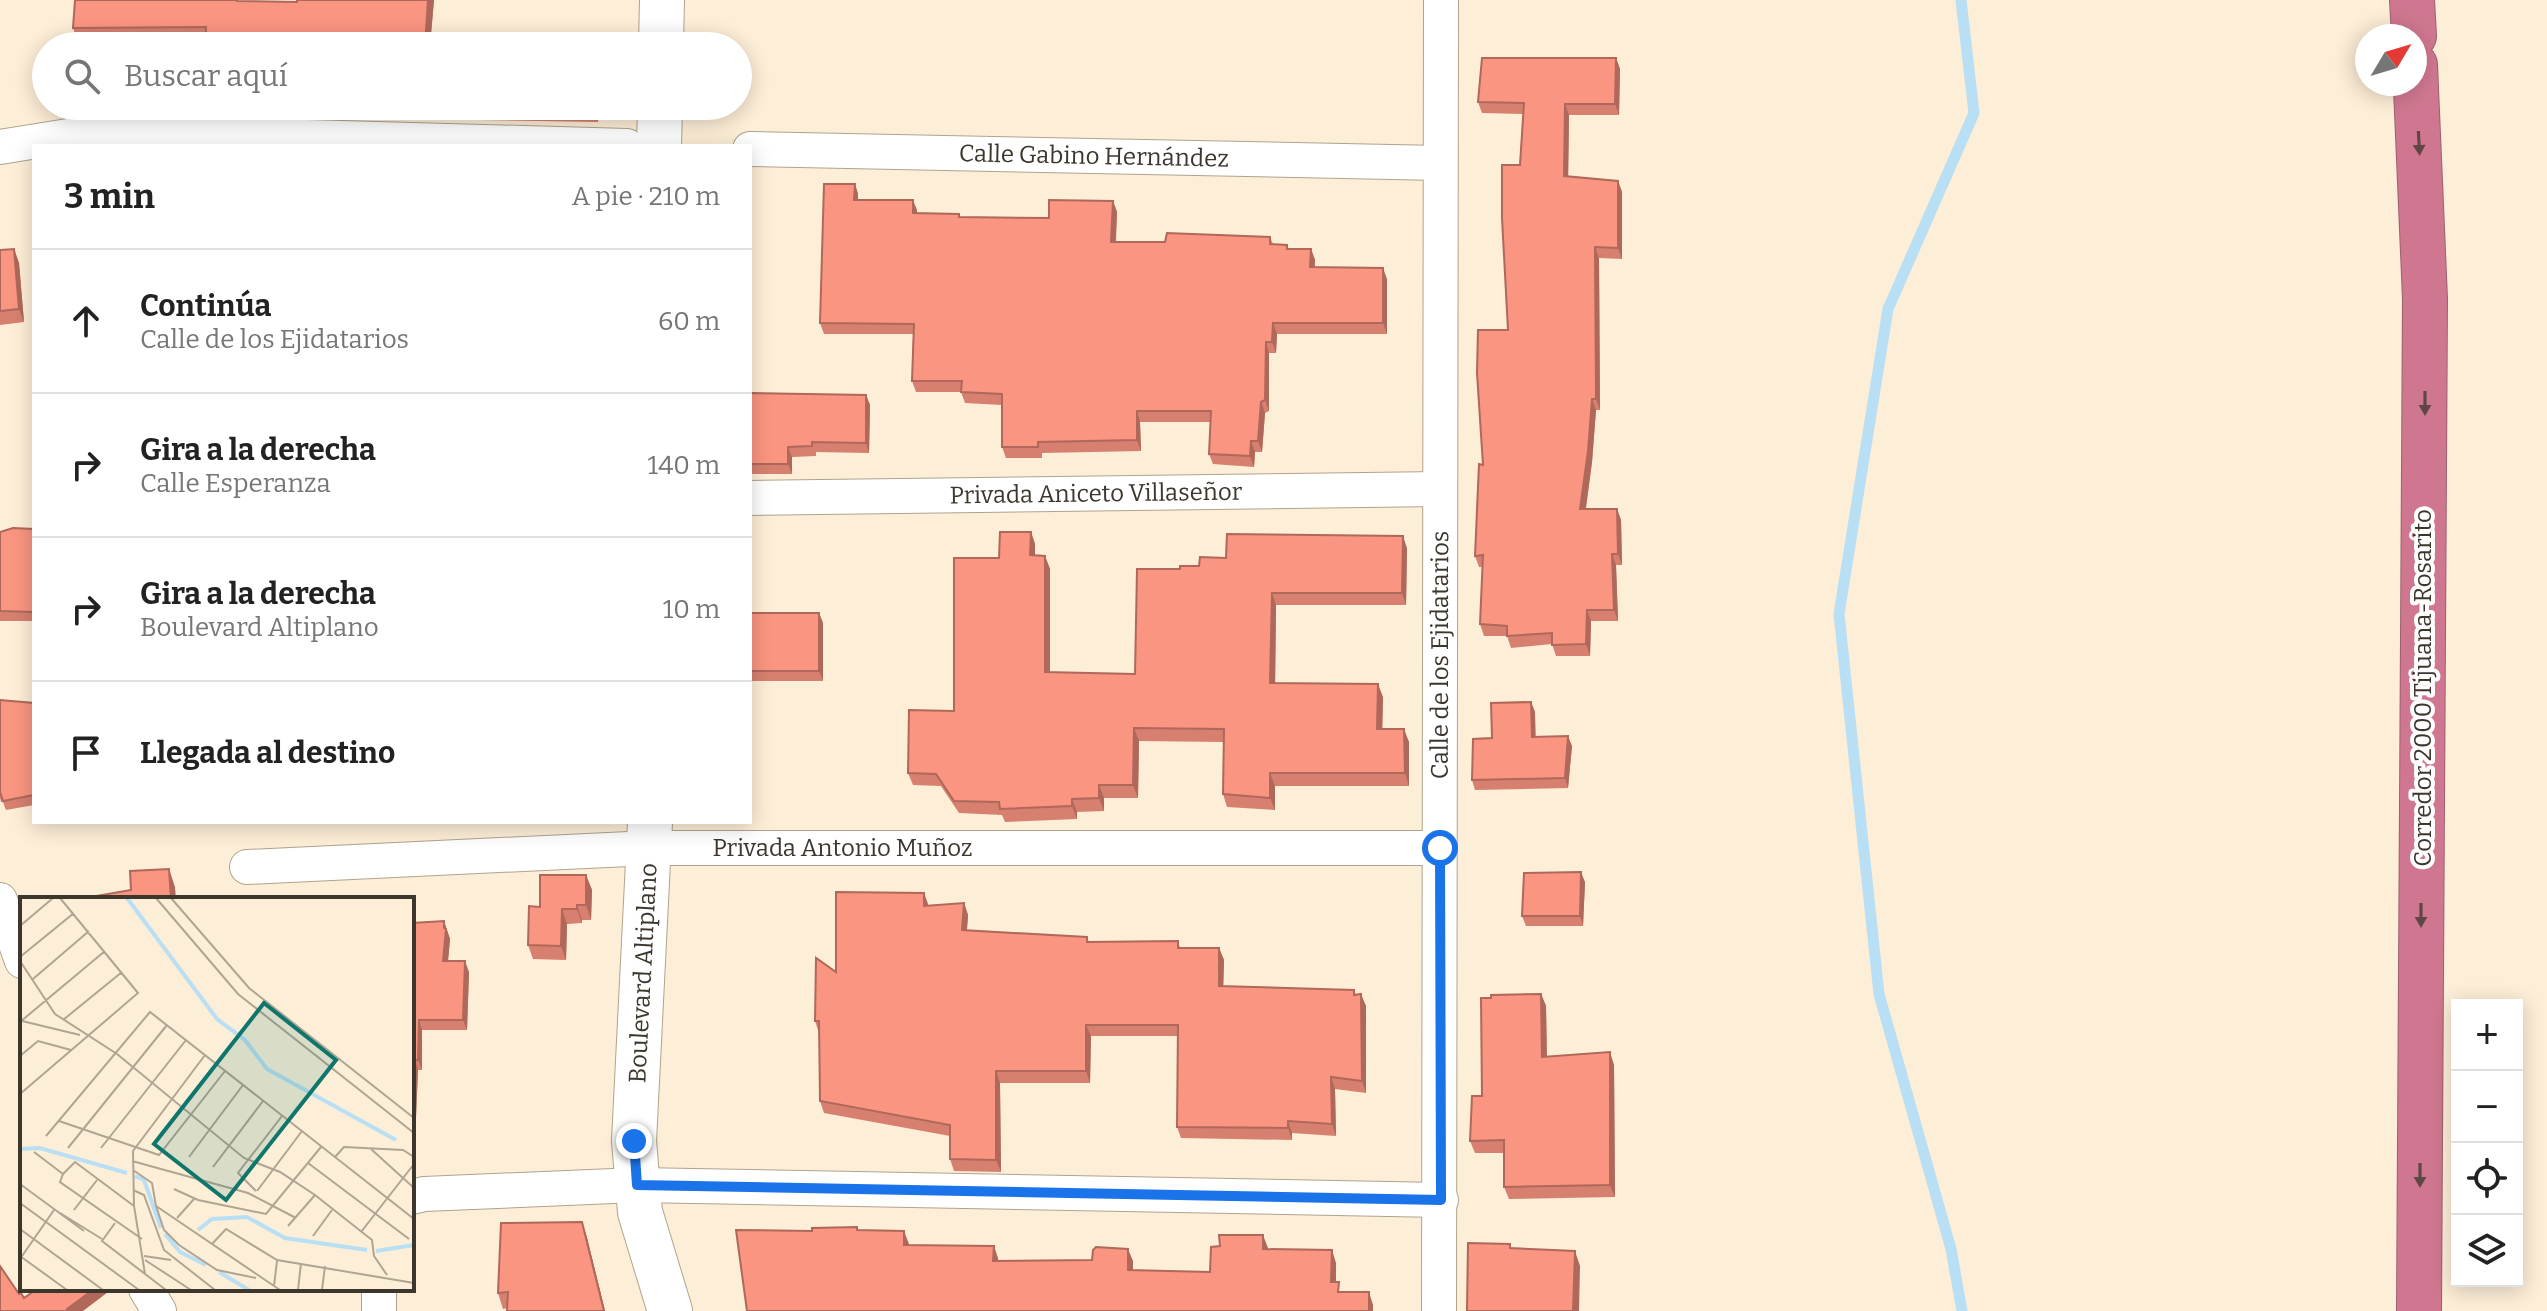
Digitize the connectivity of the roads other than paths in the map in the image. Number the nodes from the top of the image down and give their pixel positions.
1 (662, 0) edge
2 (1441, 0) edge
3 (2412, 0) edge
4 (2413, 24) edge
5 (661, 32) edge
6 (2416, 96) edge
7 (660, 120) edge
8 (557, 144) edge
9 (659, 144) edge
10 (0, 147) edge
11 (752, 149) edge
12 (1440, 163) junction
13 (1440, 489) junction
14 (752, 498) edge
15 (650, 835) edge
16 (1440, 848) junction
17 (247, 867) dead end
18 (0, 900) edge
19 (20, 955) edge
20 (637, 1185) junction
21 (414, 1196) edge
22 (1441, 1200) junction
23 (147, 1291) edge
24 (159, 1311) edge
25 (670, 1311) edge
26 (1439, 1311) edge
27 (2419, 1311) edge

1 - 5 street
2 - 12 street, Calle de los Ejidatarios
3 - 4 highway
6 -> 27 highway, Corredor 2000 Tijuana-Rosarito
7 - 9 street
8 - 10 street
11 - 12 street, Calle Gabino Hernández
12 - 13 street, Calle de los Ejidatarios
13 - 14 street, Privada Aniceto Villaseñor
13 - 16 street, Calle de los Ejidatarios
15 - 16 street, Privada Antonio Muñoz
15 - 17 street, Privada Antonio Muñoz
15 - 20 street, Boulevard Altiplano
16 - 22 street, Calle de los Ejidatarios
18 - 19 street
20 - 21 street
20 - 22 street
20 - 25 street, Boulevard Altiplano
22 - 26 street, Calle de los Ejidatarios
23 - 24 street

